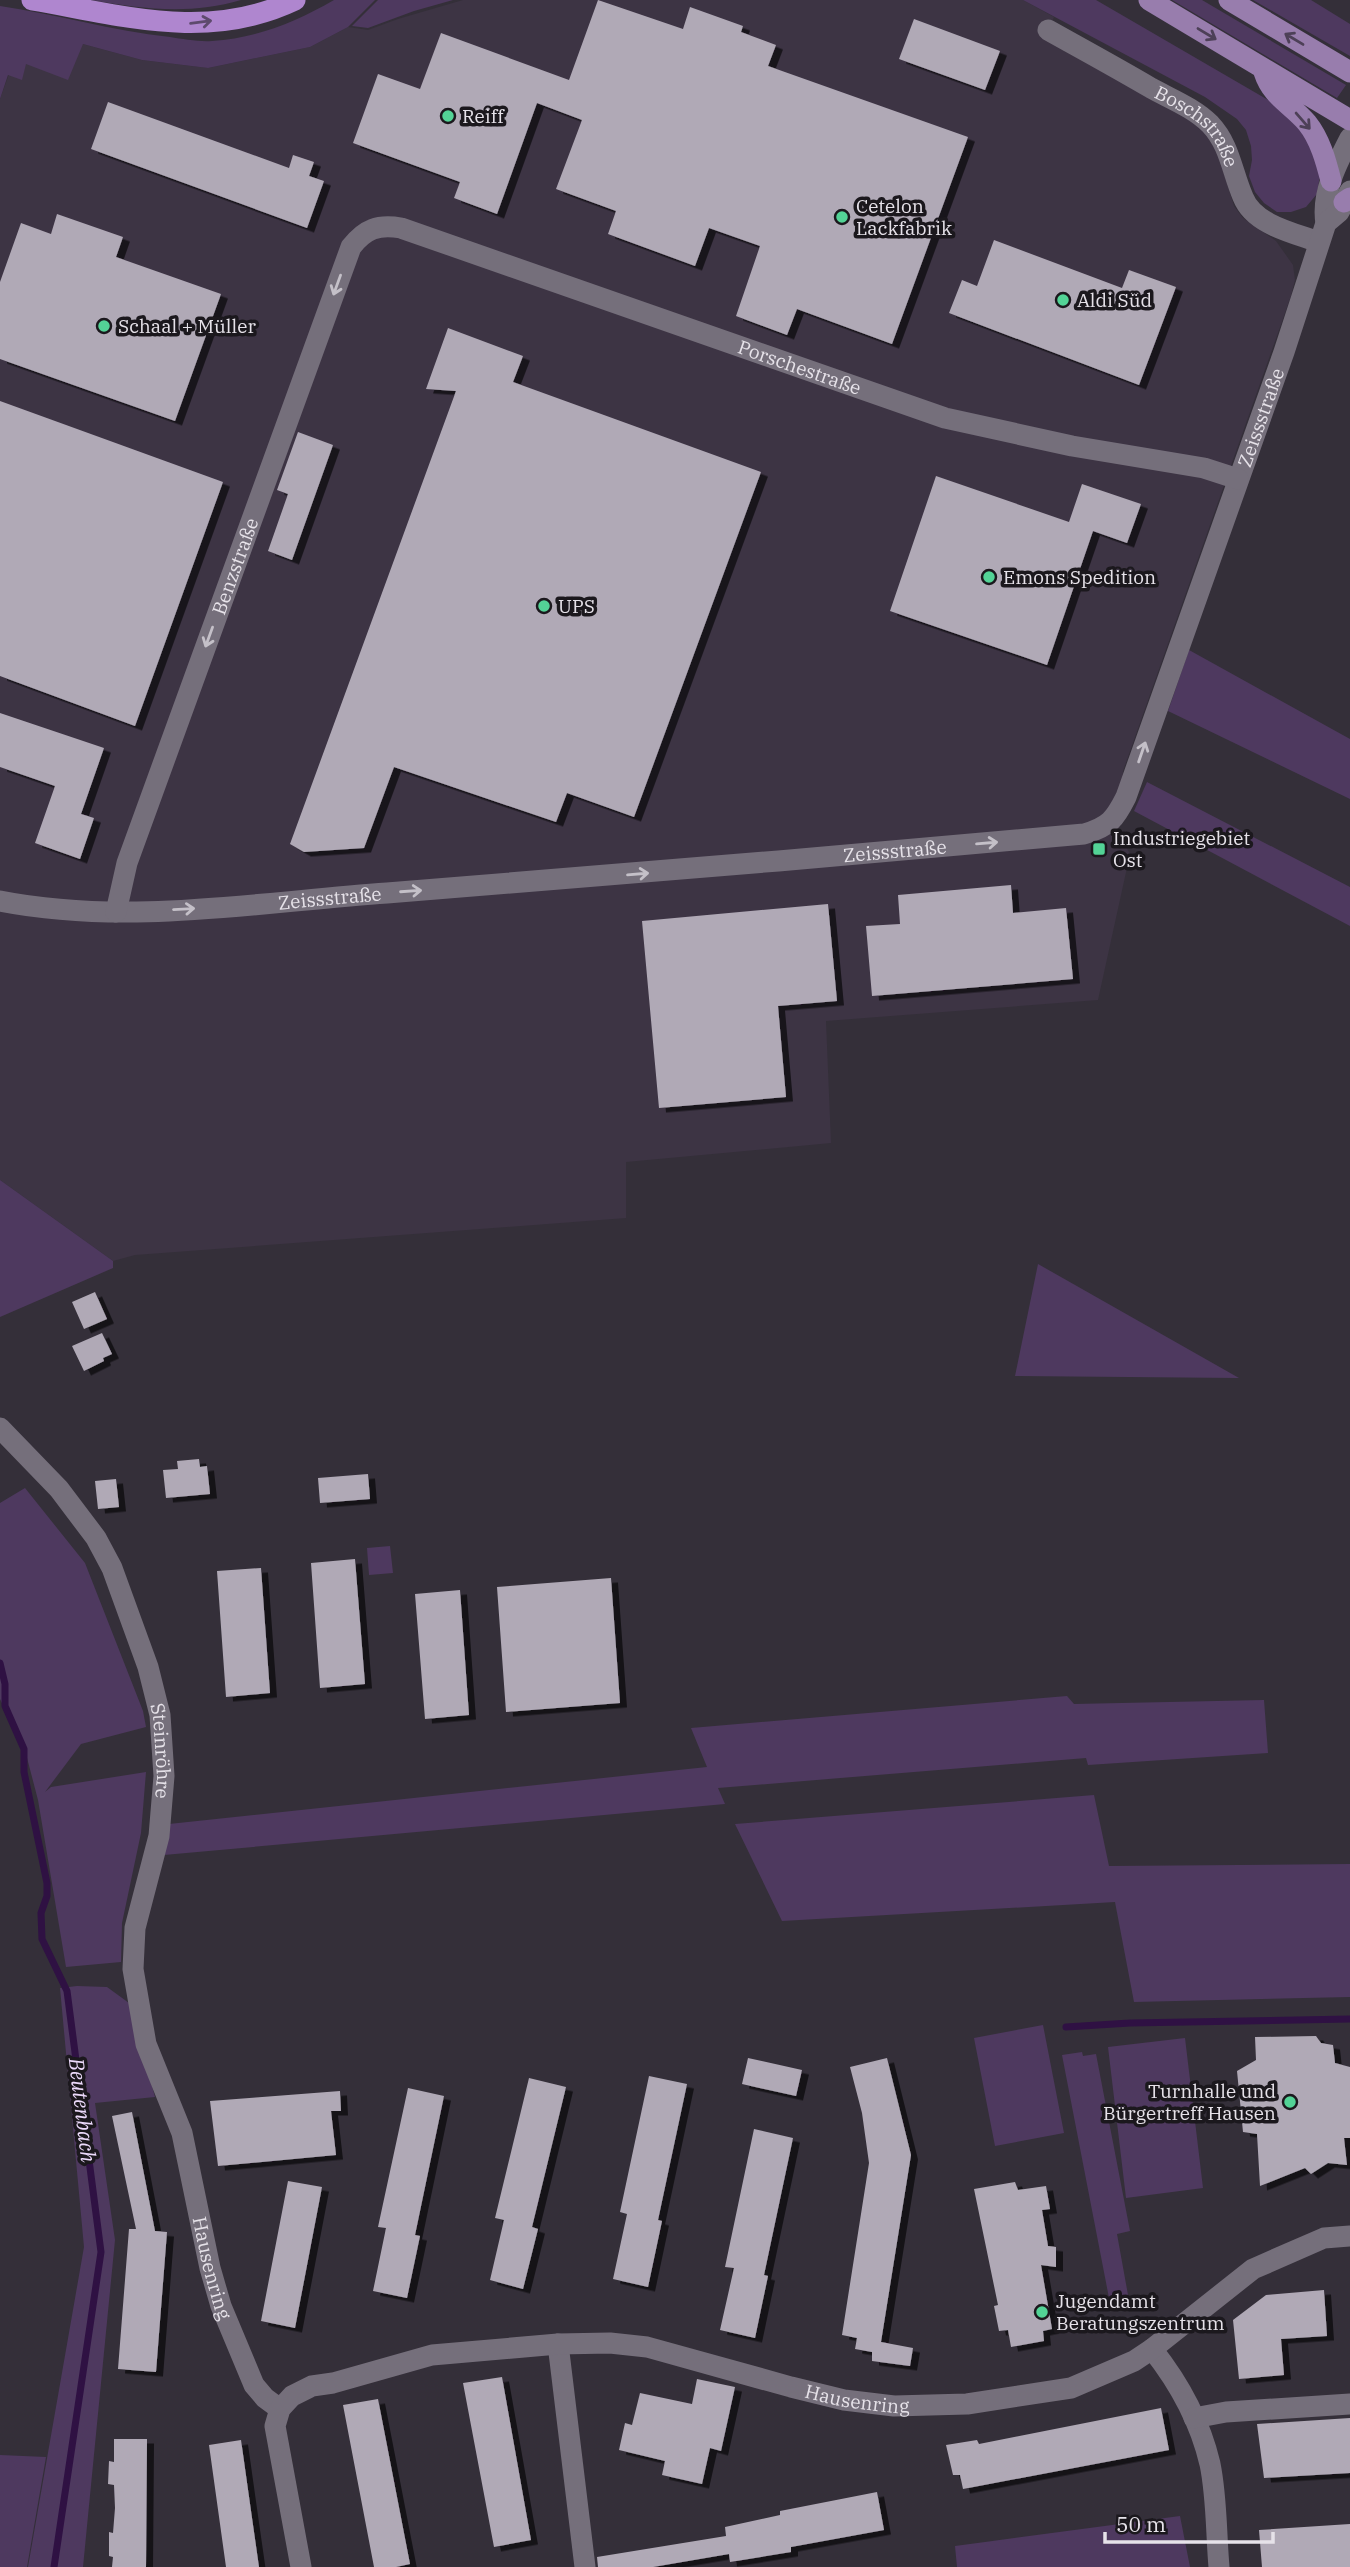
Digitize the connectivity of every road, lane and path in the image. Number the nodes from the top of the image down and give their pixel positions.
1 (33, 0) edge
2 (295, 0) edge
3 (1149, 0) edge
4 (1229, 0) edge
5 (1048, 30) dead end
6 (1263, 70) junction
7 (1350, 72) edge
8 (1350, 120) edge
9 (1350, 138) edge
10 (1344, 193) edge
11 (371, 228) joint
12 (1323, 232) junction
13 (1238, 479) junction
14 (0, 901) edge
15 (116, 912) junction
16 (0, 1428) edge
17 (174, 2113) joint
18 (1350, 2236) edge
19 (558, 2344) junction
20 (1152, 2349) junction
21 (1350, 2403) edge
22 (280, 2409) junction
23 (1194, 2418) junction
24 (302, 2567) edge
25 (585, 2567) edge
26 (1219, 2567) edge

1 -> 2 highway
3 -> 6 main road
7 -> 4 main road
5 - 12 street, Boschstraße
6 - 8 main road
6 -> 10 main road
9 - 10 street
10 - 12 street, Zeissstraße
11 - 13 street, Porschestraße
11 -> 15 street, Benzstraße
12 - 13 street, Zeissstraße
15 -> 13 street, Zeissstraße
14 - 15 street, Zeissstraße
16 - 17 street, Steinröhre
17 - 22 street, Hausenring
18 - 20 street, Hausenring
19 - 20 street, Hausenring
19 - 22 street, Hausenring
19 - 25 street
20 - 23 street
21 - 23 street
22 - 24 street
23 - 26 street

